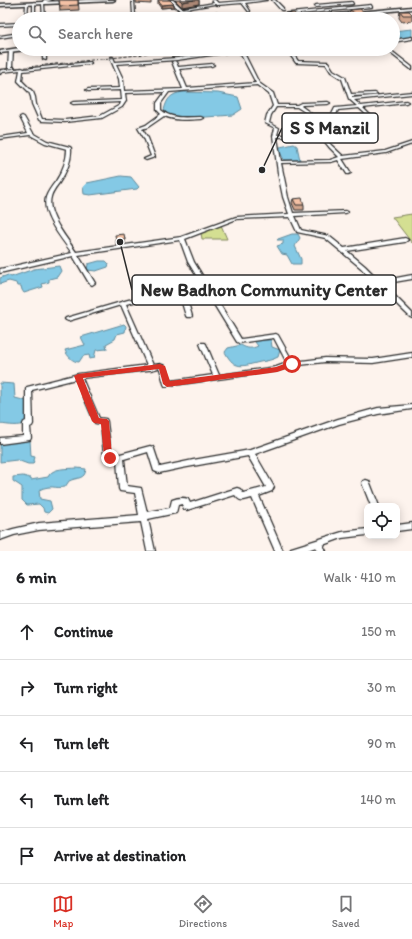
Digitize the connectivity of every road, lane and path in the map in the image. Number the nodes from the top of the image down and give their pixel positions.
1 (113, 0) edge
2 (133, 0) edge
3 (171, 0) edge
4 (213, 0) edge
5 (260, 0) edge
6 (266, 0) edge
7 (273, 0) edge
8 (53, 1) edge
9 (243, 2) junction
10 (34, 3) junction
11 (43, 3) junction
12 (216, 3) junction
13 (352, 3) dead end
14 (27, 4) junction
15 (0, 5) edge
16 (316, 6) dead end
17 (370, 6) dead end
18 (180, 9) junction
19 (282, 9) dead end
20 (412, 9) edge
21 (325, 10) junction
22 (401, 10) junction
23 (249, 11) dead end
24 (26, 12) edge
25 (34, 12) edge
26 (44, 12) edge
27 (134, 12) edge
28 (183, 12) edge
29 (310, 12) edge
30 (328, 12) edge
31 (372, 12) edge
32 (380, 12) edge
33 (407, 12) edge
34 (12, 24) edge
35 (0, 25) edge
36 (12, 35) edge
37 (0, 37) edge
38 (412, 38) edge
39 (400, 40) edge
40 (12, 49) edge
41 (11, 50) joint
42 (0, 51) edge
43 (45, 56) edge
44 (198, 56) edge
45 (242, 56) edge
46 (292, 56) edge
47 (396, 56) edge
48 (112, 58) dead end
49 (46, 59) dead end
50 (174, 62) dead end
51 (89, 63) dead end
52 (116, 63) junction
53 (212, 65) dead end
54 (177, 68) junction
55 (16, 69) junction
56 (412, 69) edge
57 (22, 70) junction
58 (0, 72) edge
59 (258, 84) junction
60 (185, 89) junction
61 (88, 90) dead end
62 (123, 90) junction
63 (168, 90) junction
64 (412, 93) edge
65 (377, 94) dead end
66 (349, 95) junction
67 (351, 100) junction
68 (124, 101) junction
69 (406, 102) dead end
70 (73, 103) dead end
71 (328, 103) dead end
72 (275, 106) junction
73 (298, 106) junction
74 (360, 107) junction
75 (163, 115) junction
76 (369, 116) dead end
77 (22, 117) dead end
78 (201, 118) dead end
79 (31, 134) junction
80 (275, 136) junction
81 (0, 138) edge
82 (412, 143) edge
83 (341, 158) junction
84 (146, 159) dead end
85 (280, 162) junction
86 (349, 173) dead end
87 (346, 212) dead end
88 (290, 215) junction
89 (182, 238) junction
90 (404, 240) dead end
91 (343, 250) junction
92 (76, 254) junction
93 (0, 271) edge
94 (412, 277) edge
95 (92, 283) dead end
96 (378, 283) junction
97 (123, 303) junction
98 (189, 316) dead end
99 (412, 316) edge
100 (68, 319) dead end
101 (203, 344) dead end
102 (412, 355) edge
103 (291, 364) junction
104 (151, 368) junction
105 (78, 376) junction
106 (216, 377) junction
107 (412, 406) edge
108 (0, 441) edge
109 (250, 453) junction
110 (120, 457) junction
111 (366, 483) dead end
112 (254, 494) junction
113 (374, 503) edge
114 (144, 517) junction
115 (412, 526) edge
116 (400, 528) edge
117 (364, 532) edge
118 (0, 538) edge
119 (318, 543) junction
120 (151, 551) edge
121 (279, 551) edge
122 (294, 551) edge
123 (322, 551) edge

1 - 8 main road
2 - 27 street
3 - 18 main road
4 - 12 street
5 - 6 street
5 - 9 street
7 - 19 street
8 - 11 main road
9 - 12 street
9 - 23 street
10 - 11 main road
10 - 14 main road
10 - 25 street
11 - 26 street
12 - 18 street
13 - 16 street
14 - 15 main road
14 - 24 street
17 - 21 street
18 - 28 main road
20 - 22 main road
20 - 31 main road
21 - 29 street
21 - 30 street
22 - 32 main road
22 - 33 street
34 - 35 street
36 - 37 street
38 - 39 street
40 - 42 main road
41 - 42 main road
41 - 55 street
43 - 49 street
44 - 52 street
45 - 59 street
46 - 66 street
47 - 56 street
48 - 52 street
50 - 54 street
51 - 57 street
52 - 62 street
53 - 54 street
54 - 60 street
55 - 57 street
55 - 58 street
57 - 68 street
59 - 60 street
59 - 72 street
60 - 63 street
61 - 62 street
62 - 63 street
62 - 68 street
63 - 75 street
64 - 67 street
65 - 66 street
66 - 67 street
67 - 74 street
68 - 70 street
69 - 74 street
71 - 73 street
72 - 73 street
72 - 80 street
73 - 74 street
74 - 76 street
75 - 78 street
75 - 84 street
77 - 79 street
79 - 81 street
79 - 92 street
80 - 83 street
80 - 85 street
82 - 83 street
83 - 85 street
83 - 86 street
85 - 88 street
87 - 88 street
88 - 89 street
88 - 91 street
89 - 92 street
89 - 103 street
90 - 91 street
91 - 96 street
92 - 93 street
92 - 95 street
94 - 96 street
96 - 99 street
97 - 98 street
97 - 100 street
97 - 104 street
101 - 106 street
102 - 103 street
103 - 106 street
104 - 105 street
104 - 106 street
105 - 108 street
105 - 110 street
107 - 109 street
109 - 110 street
109 - 112 street
110 - 114 street
111 - 113 street
112 - 114 street
112 - 121 street
114 - 118 street
114 - 120 street
115 - 116 street
117 - 119 street
119 - 122 street
119 - 123 street

